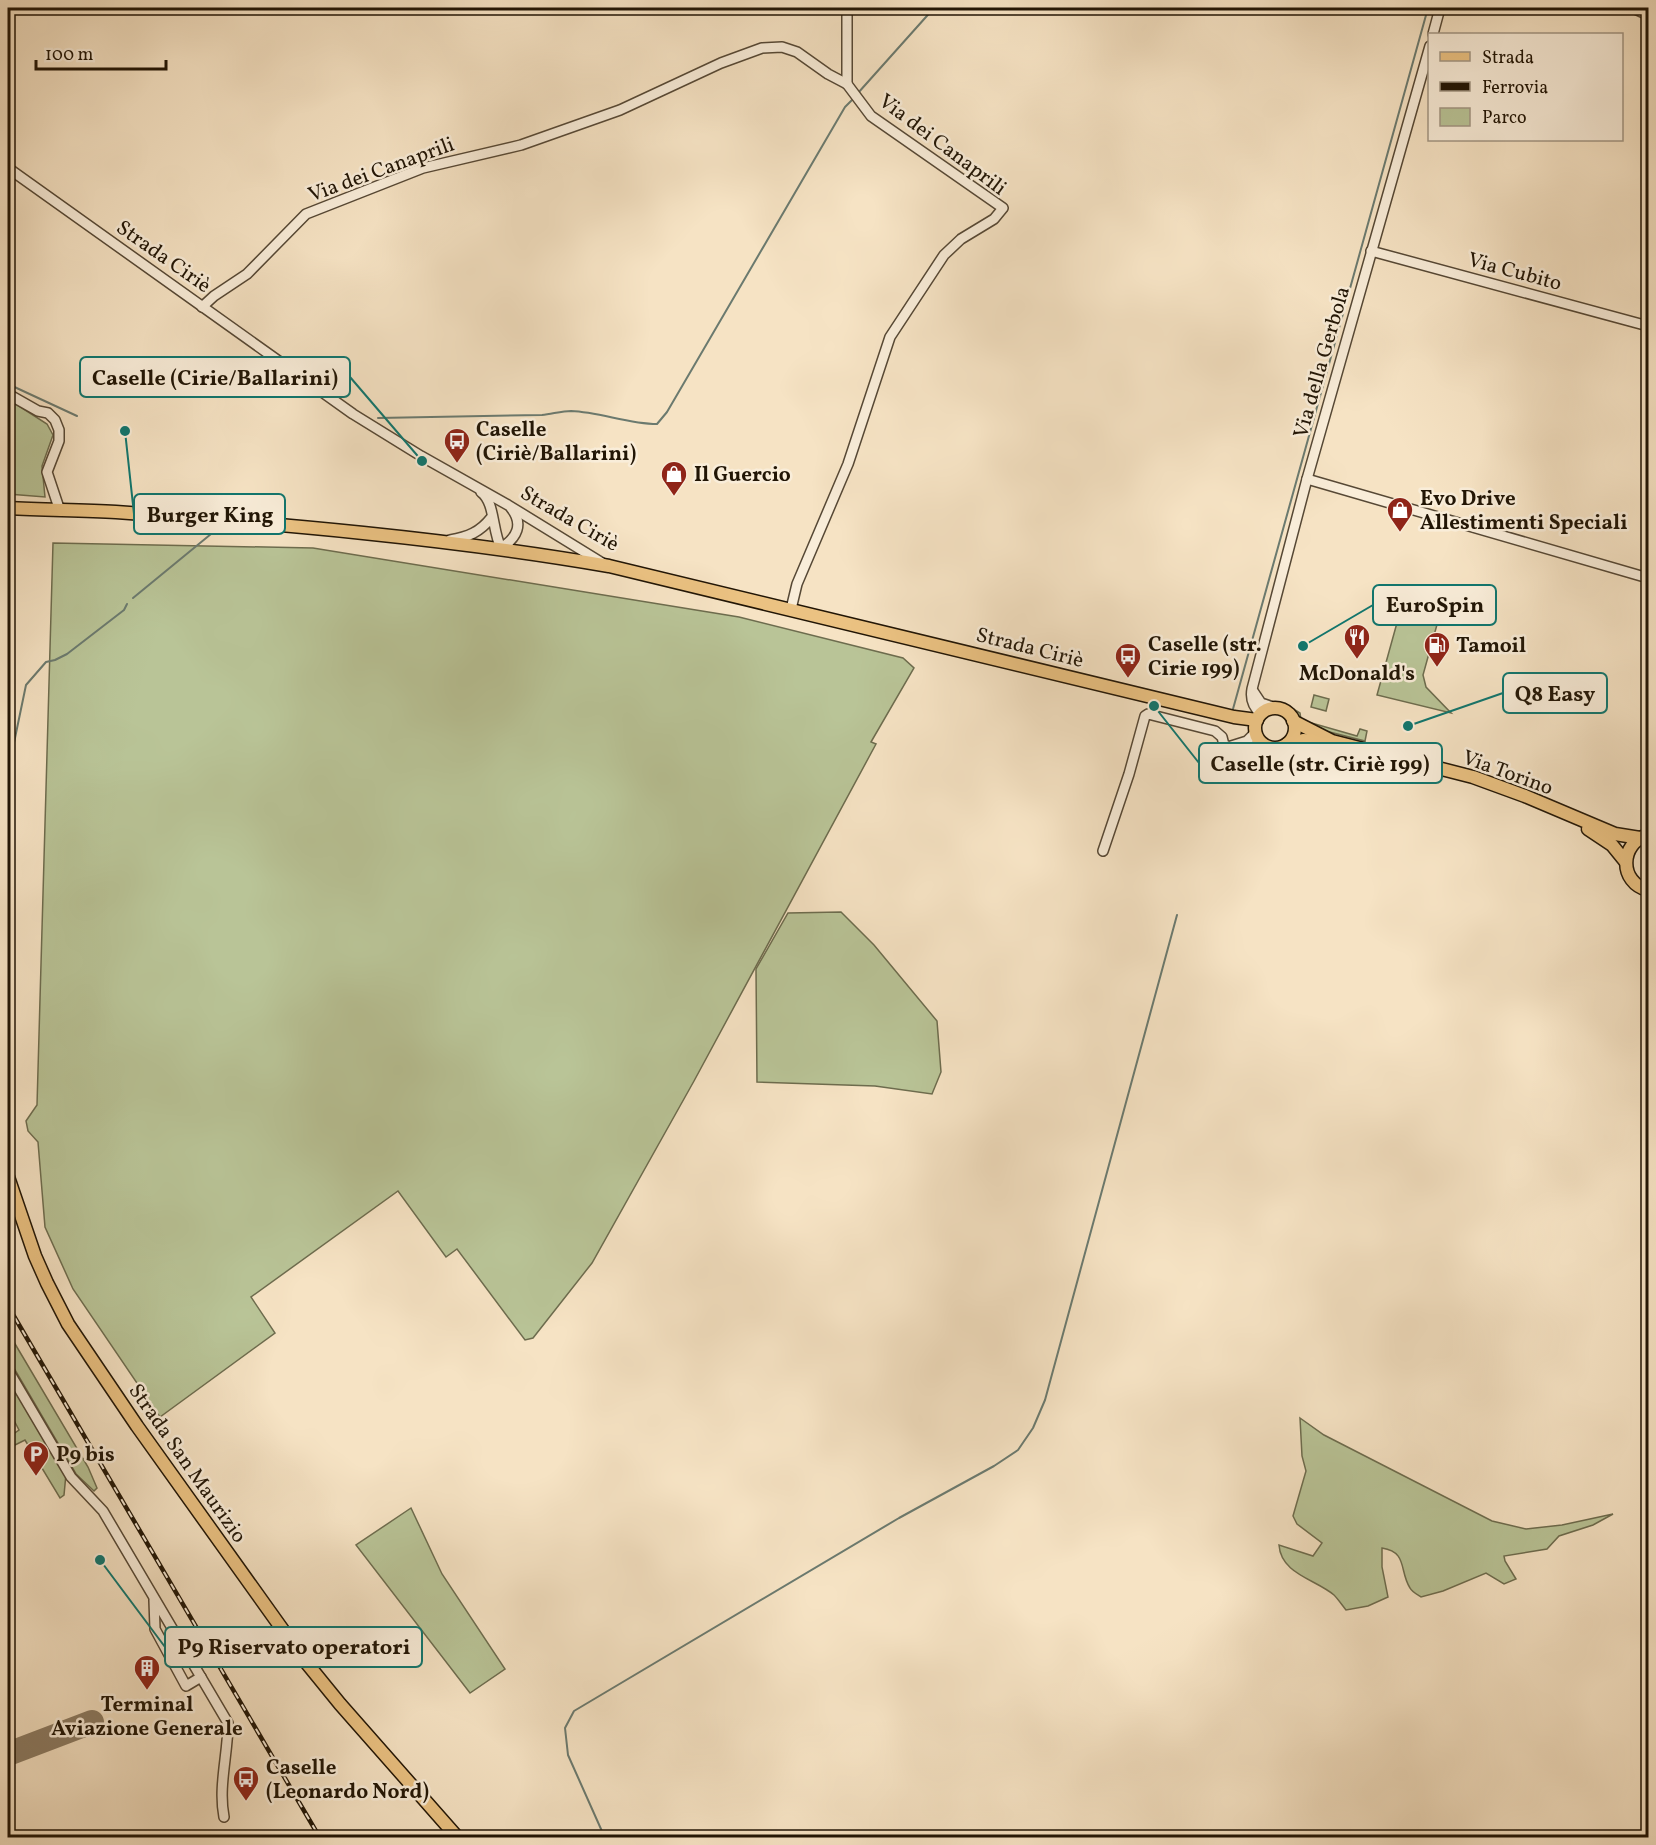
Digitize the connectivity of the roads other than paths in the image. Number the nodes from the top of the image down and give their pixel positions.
1 (847, 8) edge
2 (1440, 8) edge
3 (1633, 8) edge
4 (1648, 15) edge
5 (1433, 33) edge
6 (1428, 53) edge
7 (848, 84) junction
8 (8, 168) edge
9 (1371, 251) junction
10 (202, 307) junction
11 (1648, 326) edge
12 (8, 394) edge
13 (462, 478) junction
14 (1307, 479) junction
15 (508, 505) junction
16 (8, 510) edge
17 (60, 511) junction
18 (491, 518) junction
19 (436, 541) junction
20 (501, 548) junction
21 (609, 566) junction
22 (1648, 578) edge
23 (791, 609) junction
24 (1252, 689) junction
25 (1279, 709) junction
26 (1293, 721) junction
27 (1257, 724) junction
28 (1332, 741) junction
29 (1262, 744) junction
30 (1287, 744) junction
31 (1228, 747) junction
32 (1566, 814) junction
33 (1644, 837) edge
34 (1103, 851) dead end
35 (1625, 861) junction
36 (1648, 890) edge
37 (8, 1178) edge
38 (8, 1370) edge
39 (154, 1597) junction
40 (201, 1677) junction
41 (224, 1817) dead end
42 (458, 1838) edge

1 - 7 street
2 - 5 street
3 - 4 street
6 - 9 street, Via della Gerbola
7 - 10 street, Via dei Canaprili
7 - 23 street, Via dei Canaprili
8 - 10 street, Strada Ciriè
9 - 11 street, Via Cubito
9 - 14 street, Via della Gerbola
10 - 13 street, Strada Ciriè
12 - 17 street
13 - 15 street, Strada Ciriè
13 - 18 street
14 - 22 street
14 - 24 street, Via della Gerbola
15 - 20 street
15 - 21 street, Strada Ciriè
16 - 17 main road
17 - 19 main road
18 - 19 street
18 - 20 street
19 - 20 main road
20 - 21 main road
21 - 23 main road, Strada Ciriè
23 - 27 main road, Strada Ciriè
24 - 25 street
24 - 27 street
25 - 26 main road
25 - 27 main road
26 - 28 main road, Via Torino
26 - 30 main road
27 - 29 main road
27 - 31 street
28 - 30 main road, Via Torino
28 - 32 main road, Via Torino
29 - 30 main road
29 - 31 street
31 - 34 street
32 - 33 main road, Via Torino
32 - 35 main road, Via Torino
33 - 35 main road
35 - 36 main road, Via Torino
37 - 42 main road, Strada San Maurizio
38 - 39 street
39 - 40 street
39 - 40 street
40 - 41 street

